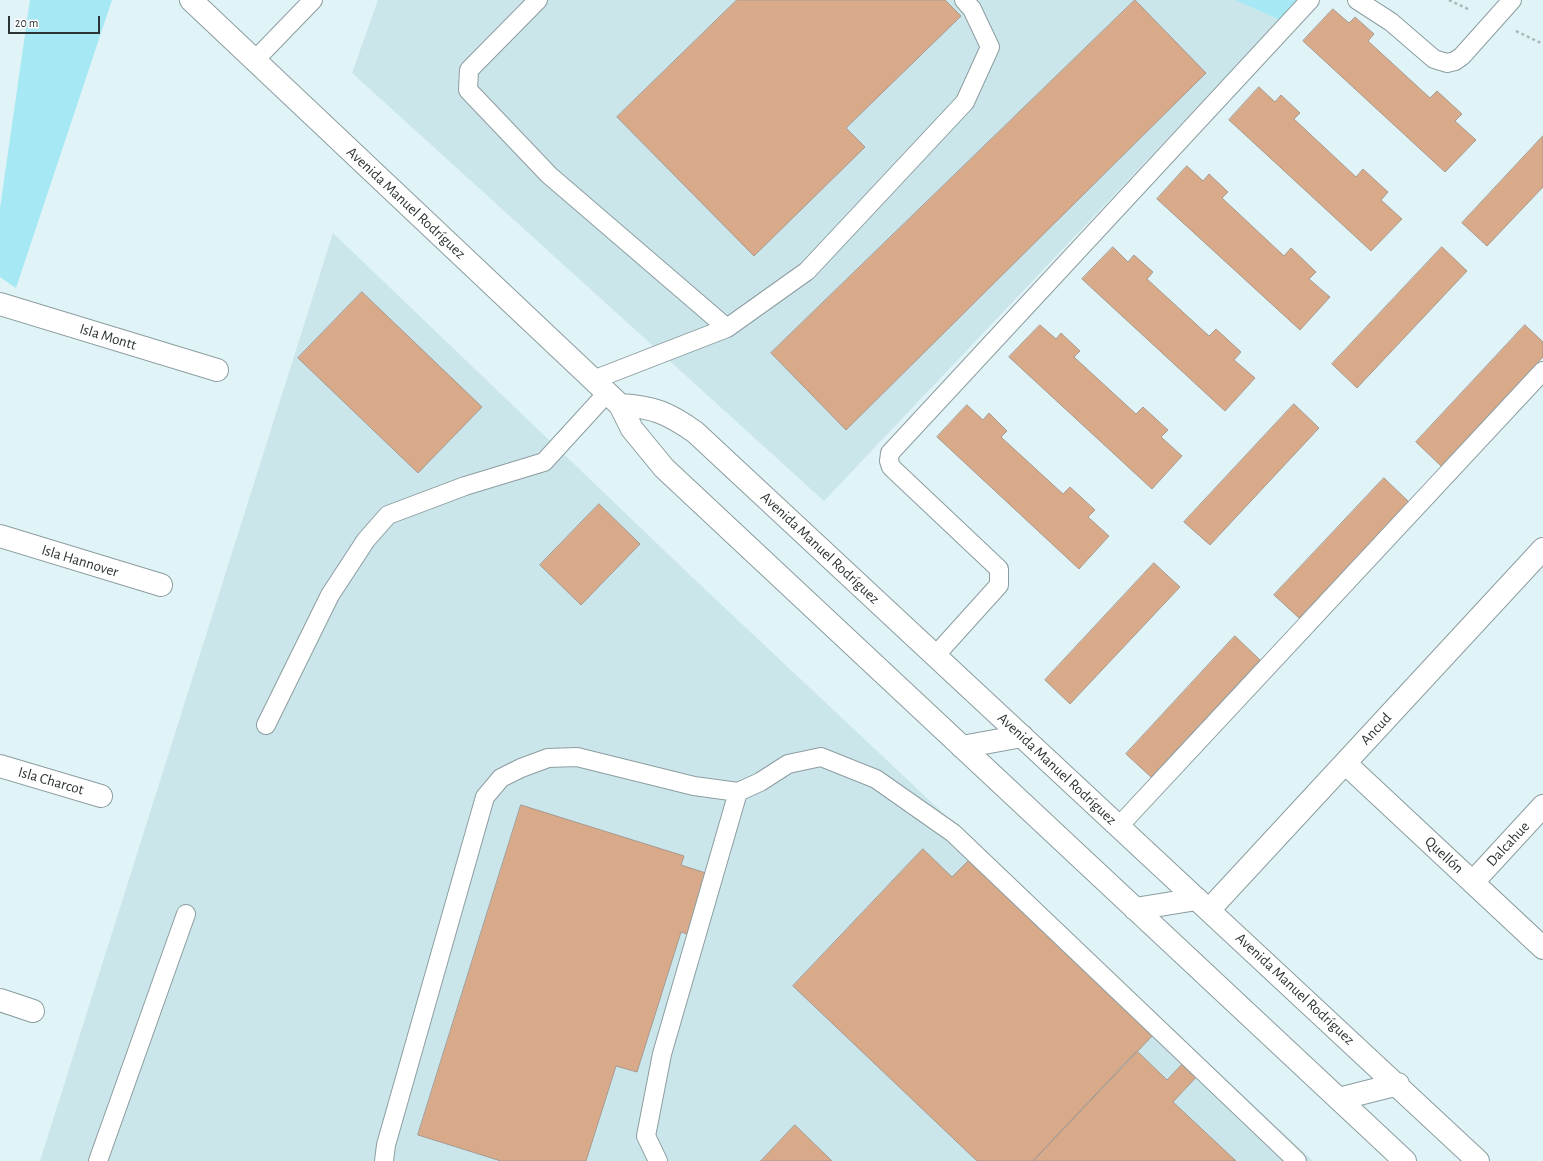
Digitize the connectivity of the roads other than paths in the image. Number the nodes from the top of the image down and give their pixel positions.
1 (191, 0) edge
2 (313, 0) edge
3 (538, 0) edge
4 (964, 0) edge
5 (1310, 0) edge
6 (1357, 0) edge
7 (1512, 0) edge
8 (255, 60) junction
9 (0, 304) edge
10 (727, 328) junction
11 (217, 370) dead end
12 (1543, 371) edge
13 (607, 393) junction
14 (0, 536) edge
15 (1543, 549) edge
16 (161, 585) dead end
17 (935, 656) junction
18 (266, 725) dead end
19 (1022, 736) junction
20 (962, 747) junction
21 (1345, 763) junction
22 (0, 766) edge
23 (738, 792) junction
24 (101, 796) dead end
25 (1543, 806) edge
26 (1119, 826) junction
27 (1473, 882) junction
28 (1203, 904) junction
29 (1135, 909) junction
30 (186, 914) dead end
31 (1543, 948) edge
32 (0, 1000) edge
33 (33, 1011) dead end
34 (1398, 1084) junction
35 (1339, 1099) junction
36 (646, 1136) junction
37 (98, 1161) edge
38 (384, 1161) edge
39 (644, 1161) edge
40 (658, 1161) edge
41 (1297, 1161) edge
42 (1406, 1161) edge
43 (1478, 1161) edge

1 - 8 main road, Avenida Manuel Rodríguez
2 - 8 lane
3 - 10 lane
4 - 10 lane
5 - 17 lane
6 - 7 lane
8 - 13 main road, Avenida Manuel Rodríguez
9 - 11 main road, Isla Montt
10 - 13 lane
12 - 26 lane
13 - 17 main road, Avenida Manuel Rodríguez
13 - 18 lane
13 - 20 main road, Avenida Manuel Rodríguez
14 - 16 main road, Isla Hannover
15 - 21 main road, Ancud
17 - 19 main road, Avenida Manuel Rodríguez
19 - 20 main road
19 - 26 main road, Avenida Manuel Rodríguez
20 - 29 main road, Avenida Manuel Rodríguez
21 - 27 main road, Quellón
21 - 28 main road, Ancud
22 - 24 main road, Isla Charcot
23 - 36 lane
23 - 38 lane
23 - 41 lane
25 - 27 main road, Dalcahue
26 - 28 main road, Avenida Manuel Rodríguez
27 - 31 main road, Quellón
28 - 29 main road
28 - 34 main road, Avenida Manuel Rodríguez
29 - 35 main road, Avenida Manuel Rodríguez
30 - 37 lane
32 - 33 main road
34 - 35 main road
34 - 43 main road, Avenida Manuel Rodríguez
35 - 42 main road, Avenida Manuel Rodríguez
36 - 39 lane
36 - 40 lane

